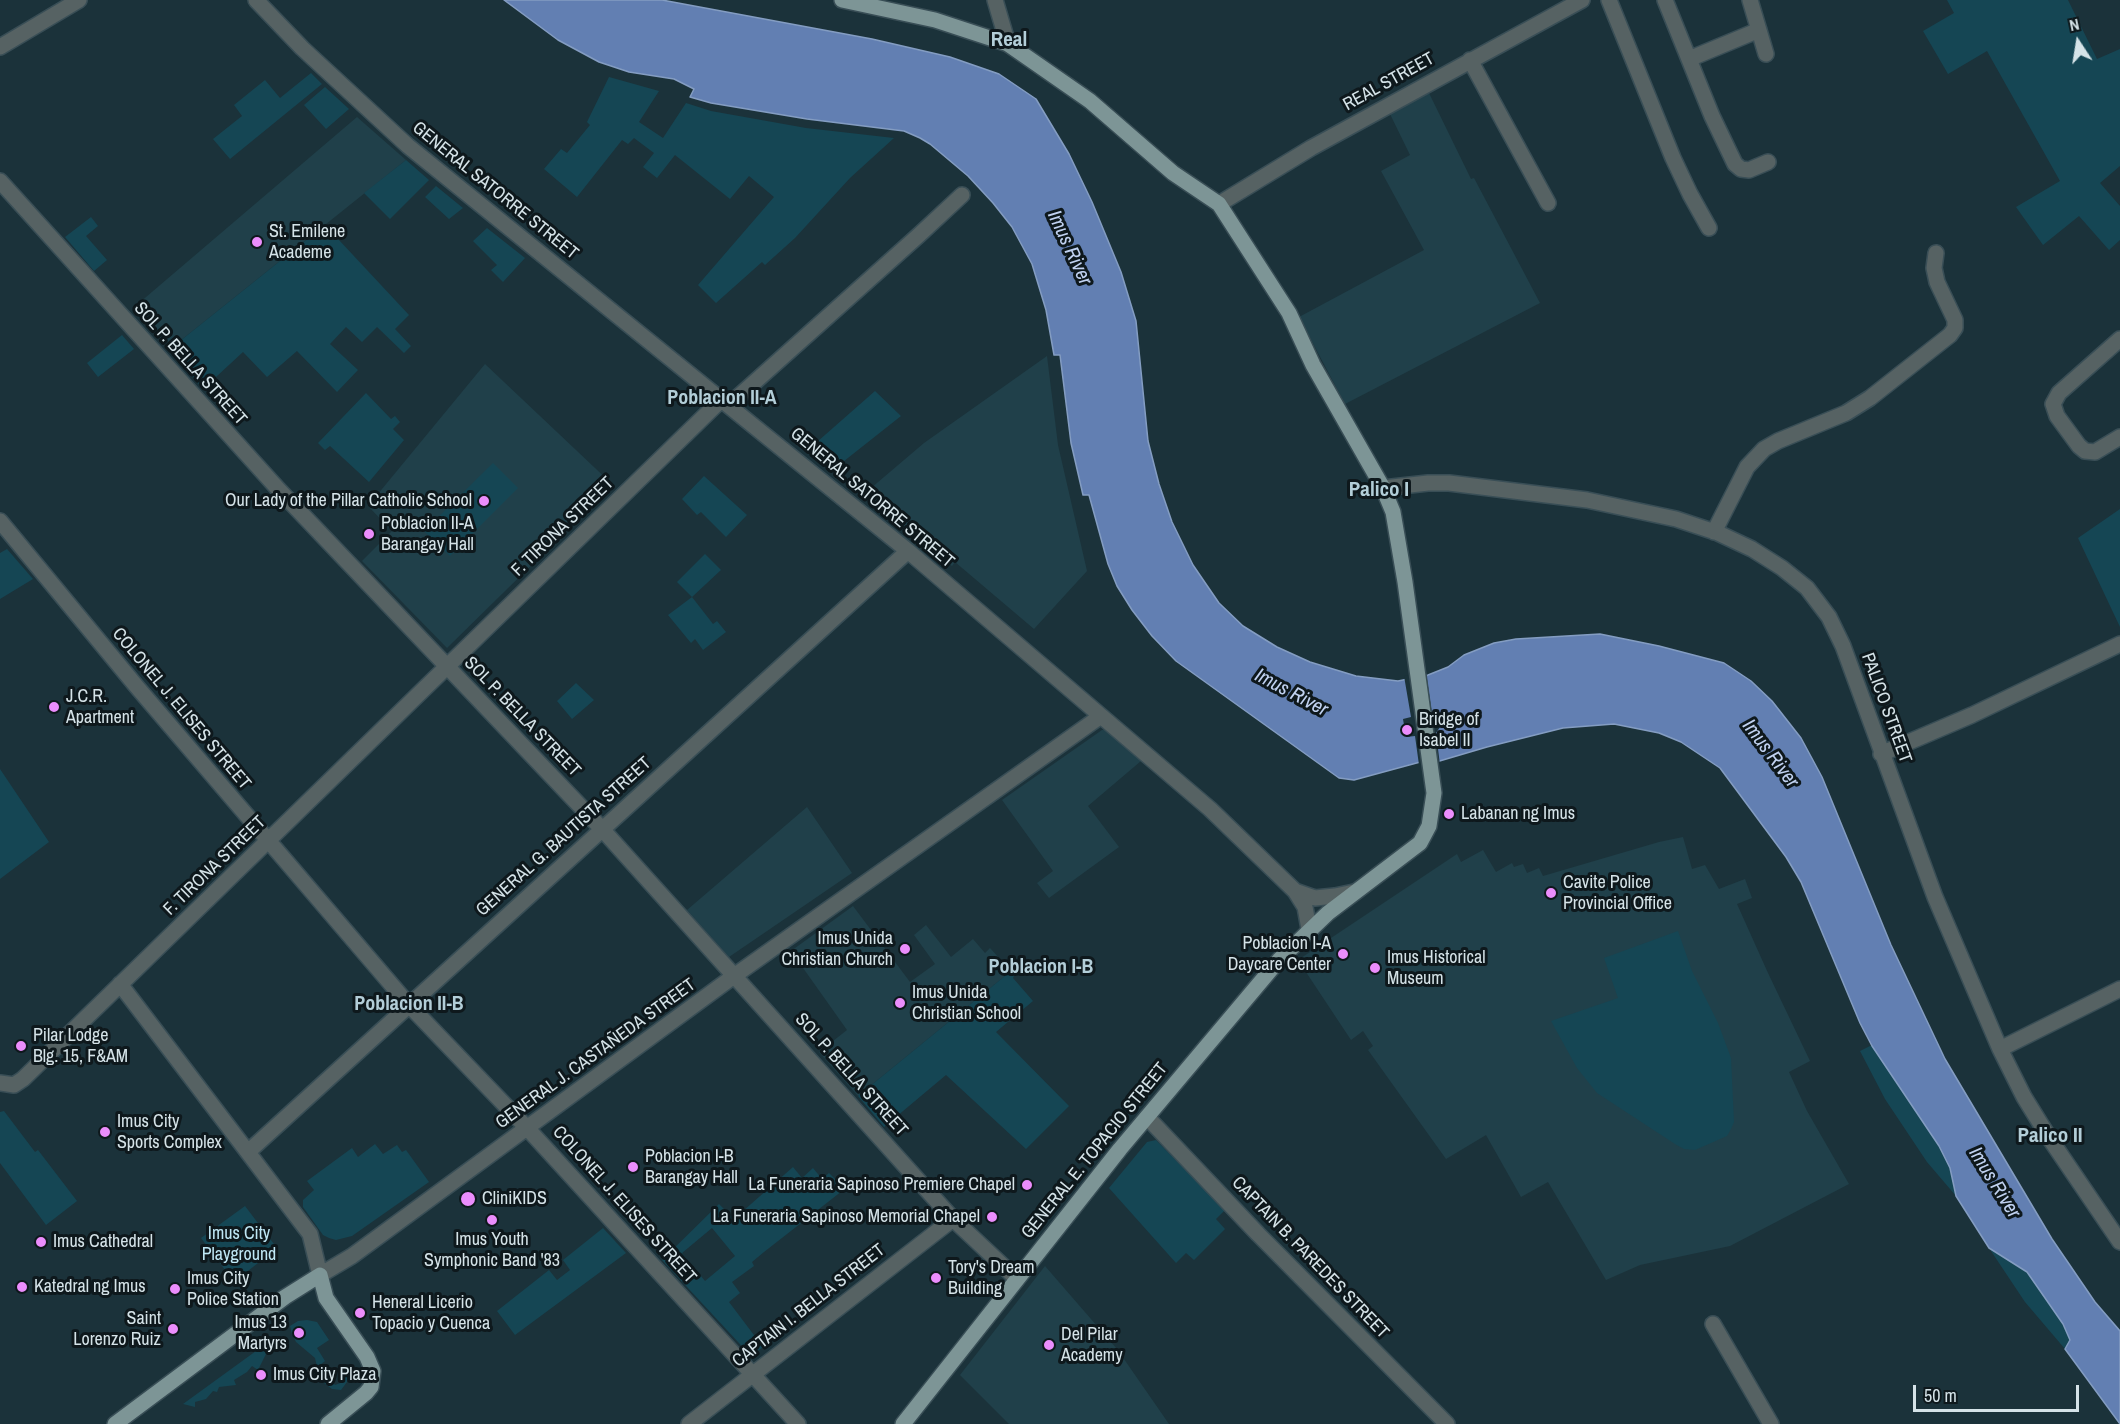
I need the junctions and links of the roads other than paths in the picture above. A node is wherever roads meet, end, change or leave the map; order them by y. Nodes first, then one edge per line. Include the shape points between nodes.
1 (79, 0) edge
2 (256, 0) edge
3 (842, 0) edge
4 (995, 0) edge
5 (1582, 0) edge
6 (1609, 0) edge
7 (1665, 0) edge
8 (1750, 0) edge
9 (1759, 30) junction
10 (1008, 44) junction
11 (0, 47) edge
12 (1766, 54) dead end
13 (1689, 59) junction
14 (1470, 60) junction
15 (1768, 162) dead end
16 (0, 181) edge
17 (962, 195) dead end
18 (1548, 203) dead end
19 (1219, 204) junction
20 (1709, 228) dead end
21 (1936, 252) dead end
22 (2120, 339) edge
23 (725, 402) junction
24 (2120, 437) edge
25 (1383, 488) junction
26 (0, 521) edge
27 (1714, 532) junction
28 (908, 551) junction
29 (2120, 644) edge
30 (447, 667) junction
31 (1101, 716) junction
32 (1881, 754) junction
33 (602, 829) junction
34 (268, 842) junction
35 (1295, 891) junction
36 (1354, 892) junction
37 (1309, 929) junction
38 (734, 976) junction
39 (120, 984) junction
40 (2120, 989) edge
41 (409, 1005) junction
42 (2000, 1049) junction
43 (0, 1083) edge
44 (1147, 1117) junction
45 (528, 1128) junction
46 (248, 1152) junction
47 (953, 1219) junction
48 (2120, 1242) edge
49 (320, 1275) junction
50 (1017, 1279) junction
51 (1713, 1324) dead end
52 (752, 1375) junction
53 (115, 1424) edge
54 (328, 1424) edge
55 (688, 1424) edge
56 (798, 1424) edge
57 (903, 1424) edge
58 (1447, 1424) edge
59 (1771, 1424) edge

1 - 11 street
2 - 23 street, GENERAL SATORRE STREET via 408,146
3 - 10 main road via 936,20
4 - 10 street
5 - 14 street, REAL STREET
6 - 20 street via 1673,158
7 - 13 street
8 - 9 street
9 - 12 street
9 - 13 street
10 - 19 main road via 1090,101 1173,173
13 - 15 street via 1735,164 1749,171
14 - 18 street
14 - 19 street, REAL STREET
16 - 30 street, SOL P. BELLA STREET via 279,490
17 - 23 street, F. TIRONA STREET
19 - 25 main road, GENERAL E. TOPACIO STREET via 1288,313
21 - 27 street via 1936,282 1955,320 1950,335 1846,413 1764,449 1747,467
22 - 24 street via 2059,393 2053,404 2057,416 2085,451 2095,452
23 - 28 street, GENERAL SATORRE STREET
23 - 30 street, F. TIRONA STREET
25 - 27 street, PALICO STREET via 1449,483 1541,494 1622,506
25 - 36 main road, GENERAL E. TOPACIO STREET via 1399,538 1434,793 1429,826 1420,843
26 - 34 street, COLONEL J. ELISES STREET
27 - 32 street, PALICO STREET via 1782,568 1819,602 1843,645
28 - 31 street, GENERAL SATORRE STREET
28 - 33 street, GENERAL G. BAUTISTA STREET
29 - 32 street
30 - 33 street, SOL P. BELLA STREET
30 - 34 street, F. TIRONA STREET
31 - 35 street, GENERAL SATORRE STREET via 1210,809
31 - 38 street, GENERAL J. CASTAÑEDA STREET
32 - 42 street, PALICO STREET via 1935,897
33 - 38 street, SOL P. BELLA STREET
33 - 41 street, GENERAL G. BAUTISTA STREET
34 - 39 street, F. TIRONA STREET
34 - 41 street, COLONEL J. ELISES STREET
35 - 36 street via 1315,898
35 - 37 street, GENERAL SATORRE STREET via 1305,907
36 - 37 main road, GENERAL E. TOPACIO STREET
37 - 44 main road, GENERAL E. TOPACIO STREET via 1242,1001
38 - 45 street, GENERAL J. CASTAÑEDA STREET
38 - 47 street, SOL P. BELLA STREET
39 - 43 street, F. TIRONA STREET via 23,1079 14,1085
39 - 46 street
40 - 42 street
41 - 45 street, COLONEL J. ELISES STREET
41 - 46 street, GENERAL G. BAUTISTA STREET
42 - 48 street, PALICO STREET via 2050,1139
44 - 50 main road, GENERAL E. TOPACIO STREET
44 - 58 street, CAPTAIN B. PAREDES STREET
45 - 49 street, GENERAL J. CASTAÑEDA STREET via 360,1251
45 - 52 street, COLONEL J. ELISES STREET
46 - 49 street via 310,1234
47 - 50 street, SOL P. BELLA STREET
47 - 52 street, CAPTAIN I. BELLA STREET
49 - 53 main road, GENERAL J. CASTAÑEDA STREET
49 - 54 main road via 326,1298 373,1371 366,1393
50 - 57 main road, GENERAL E. TOPACIO STREET
51 - 59 street
52 - 55 street, CAPTAIN I. BELLA STREET
52 - 56 street, COLONEL J. ELISES STREET

